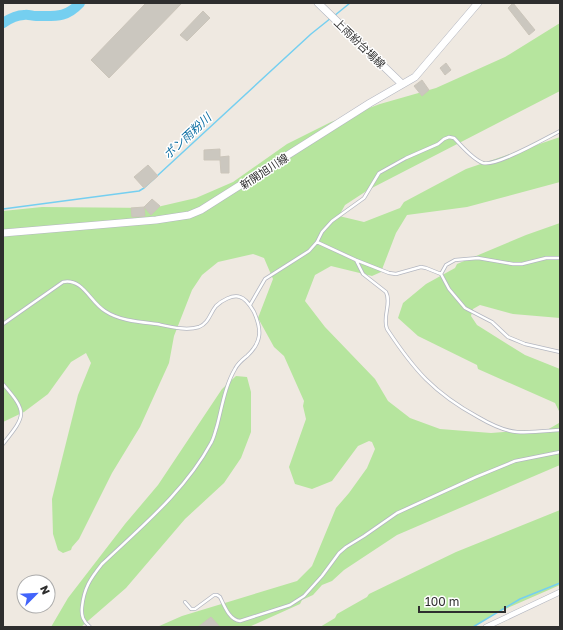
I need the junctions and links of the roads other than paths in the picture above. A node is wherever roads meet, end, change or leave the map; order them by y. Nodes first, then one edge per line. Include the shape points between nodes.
1 (318, 3) edge
2 (478, 3) edge
3 (402, 84) junction
4 (560, 130) edge
5 (3, 234) edge
6 (317, 242) junction
7 (560, 258) edge
8 (356, 260) junction
9 (441, 274) junction
10 (250, 305) junction
11 (3, 324) edge
12 (560, 352) edge
13 (3, 384) edge
14 (560, 430) edge
15 (3, 444) edge
16 (560, 452) edge
17 (560, 592) edge
18 (184, 602) dead end
19 (90, 627) edge
20 (486, 627) edge

1 - 3 main road, 上雨紛台場線
2 - 3 main road, 新開旭川線 via 415,77
3 - 5 main road, 新開旭川線 via 224,197 189,215
4 - 6 lane via 491,163 477,160 454,138 444,139 379,174 364,198 332,221
6 - 8 lane
6 - 10 lane via 302,256 265,279
7 - 9 lane via 546,258 522,264 478,258 455,260 446,265
8 - 9 lane via 389,273 396,274 421,268
8 - 14 lane via 363,274 388,295 385,324 387,329 431,385 465,410 499,428 518,432
9 - 12 lane via 449,290 465,308 492,322 508,337 525,344
10 - 11 lane via 241,297 228,298 215,306 201,326 184,329 123,319 107,313 77,283 68,281
10 - 19 lane via 258,321 258,341 235,368 227,386 212,442 191,474 164,506 102,564 90,580 83,595 82,613 82,619
13 - 15 lane via 16,399 22,417 19,425
16 - 18 lane via 515,461 397,513 346,546 304,596 290,605 235,621 217,595 195,609 191,609
17 - 20 street

